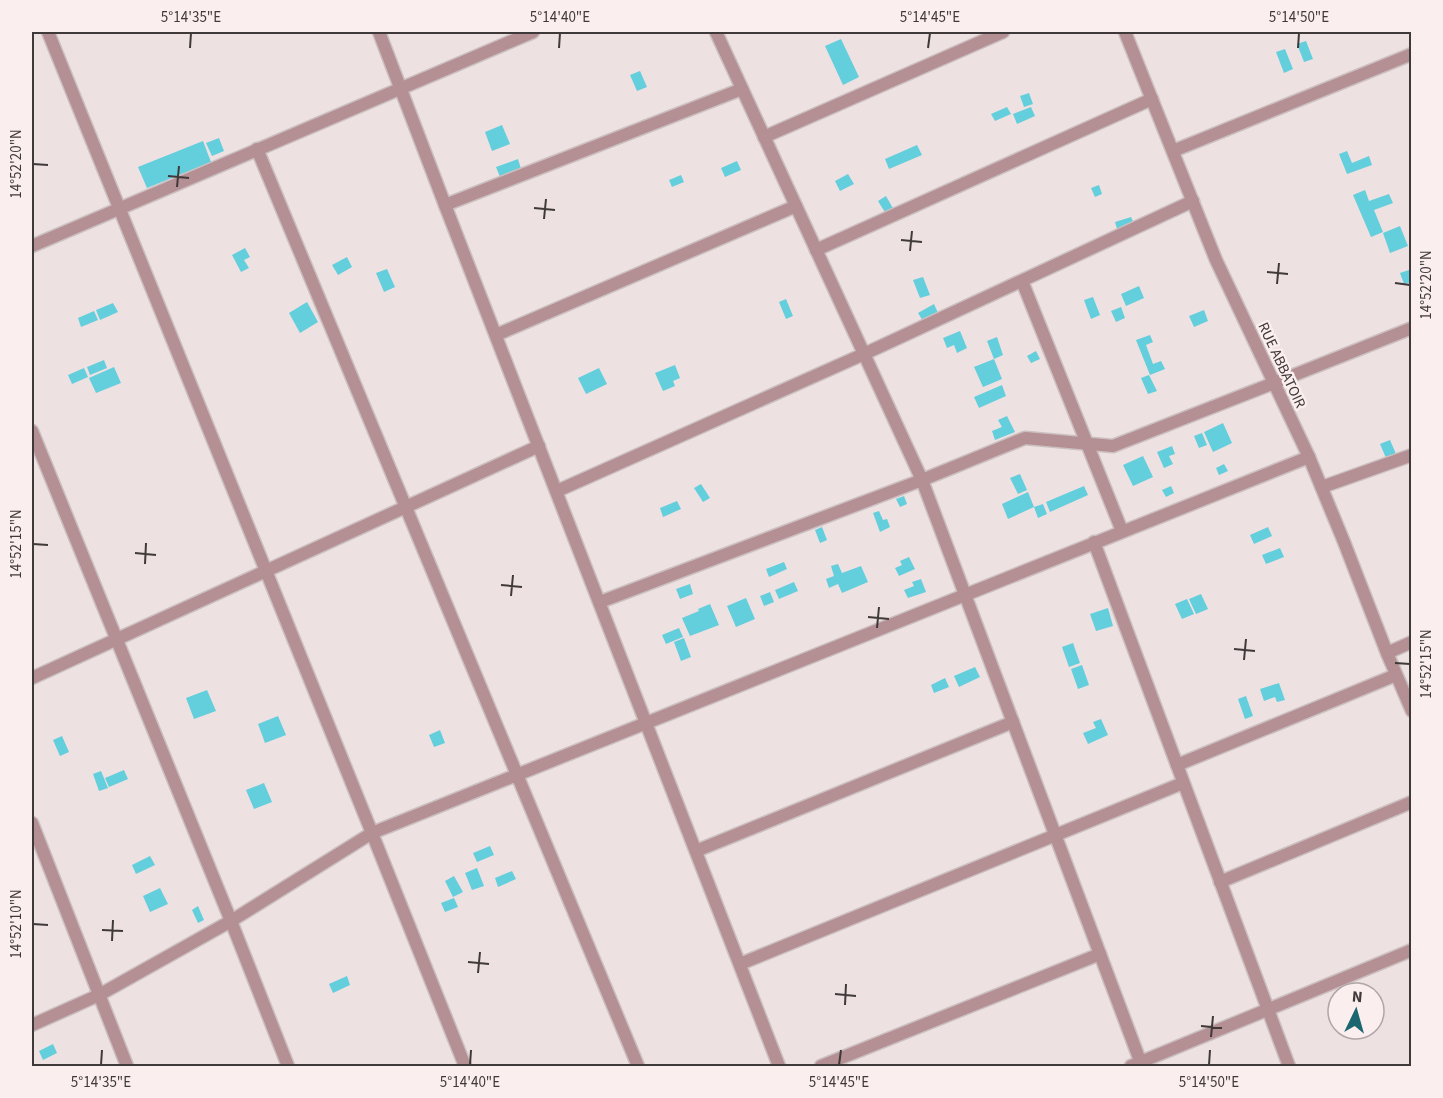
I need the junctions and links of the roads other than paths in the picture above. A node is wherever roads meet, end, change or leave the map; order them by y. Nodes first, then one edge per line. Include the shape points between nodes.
1 (48, 32) edge
2 (380, 32) edge
3 (533, 32) edge
4 (716, 32) edge
5 (1003, 32) edge
6 (1125, 32) edge
7 (1412, 54) edge
8 (401, 88) junction
9 (742, 88) junction
10 (1152, 99) junction
11 (764, 137) junction
12 (258, 149) junction
13 (1173, 151) junction
14 (1193, 201) junction
15 (445, 205) junction
16 (796, 206) junction
17 (120, 208) junction
18 (32, 246) edge
19 (816, 250) junction
20 (1022, 280) junction
21 (1412, 328) edge
22 (496, 335) junction
23 (864, 354) junction
24 (1274, 383) junction
25 (32, 431) edge
26 (1087, 444) junction
27 (539, 446) junction
28 (1412, 455) edge
29 (1309, 457) junction
30 (922, 480) junction
31 (1322, 488) junction
32 (556, 490) junction
33 (406, 507) junction
34 (1122, 531) junction
35 (1094, 543) junction
36 (266, 571) junction
37 (965, 594) junction
38 (600, 602) junction
39 (116, 639) junction
40 (1412, 642) edge
41 (1387, 652) junction
42 (1396, 675) junction
43 (32, 678) edge
44 (1412, 711) edge
45 (646, 722) junction
46 (1012, 722) junction
47 (1177, 765) junction
48 (517, 774) junction
49 (1184, 783) junction
50 (1412, 802) edge
51 (32, 823) edge
52 (372, 832) junction
53 (1055, 836) junction
54 (696, 851) junction
55 (1220, 882) junction
56 (231, 921) junction
57 (1412, 950) edge
58 (1100, 954) junction
59 (740, 964) junction
60 (99, 995) junction
61 (1268, 1010) junction
62 (32, 1025) edge
63 (1138, 1065) edge
64 (128, 1066) edge
65 (288, 1066) edge
66 (465, 1066) edge
67 (638, 1066) edge
68 (779, 1066) edge
69 (820, 1066) edge
70 (1289, 1066) edge

1 - 17 street
2 - 8 street
3 - 8 street
4 - 9 street
5 - 11 street
6 - 10 street, RUE ABBATOIR
7 - 13 street
8 - 12 street
8 - 15 street
9 - 11 street
9 - 15 street
10 - 13 street, RUE ABBATOIR
10 - 19 street
11 - 16 street
12 - 17 street
12 - 33 street
13 - 14 street, RUE ABBATOIR
14 - 20 street
14 - 24 street, RUE ABBATOIR
15 - 22 street
16 - 19 street
16 - 22 street
17 - 18 street
17 - 36 street
19 - 23 street
20 - 23 street
20 - 26 street
21 - 24 street
22 - 27 street
23 - 30 street
23 - 32 street
24 - 26 street via 1113,446
24 - 29 street, RUE ABBATOIR
25 - 39 street
26 - 30 street via 1025,438
26 - 34 street
27 - 32 street
27 - 33 street
28 - 31 street
29 - 31 street, RUE ABBATOIR
29 - 34 street
30 - 37 street
30 - 38 street
31 - 41 street, RUE ABBATOIR
32 - 38 street
33 - 36 street
33 - 48 street
34 - 35 street
35 - 37 street
35 - 47 street
36 - 39 street
36 - 52 street
37 - 45 street
37 - 46 street
38 - 45 street
39 - 43 street
39 - 56 street
40 - 41 street
41 - 42 street, RUE ABBATOIR
42 - 44 street, RUE ABBATOIR
42 - 47 street
45 - 48 street
45 - 54 street
46 - 53 street
46 - 54 street
47 - 49 street
48 - 52 street
48 - 67 street
49 - 53 street
49 - 55 street
50 - 55 street
51 - 60 street
52 - 56 street
52 - 66 street
53 - 58 street
53 - 59 street
54 - 59 street
55 - 61 street
56 - 60 street
56 - 65 street
57 - 61 street
58 - 63 street
58 - 69 street
59 - 68 street
60 - 62 street
60 - 64 street
61 - 63 street
61 - 70 street

